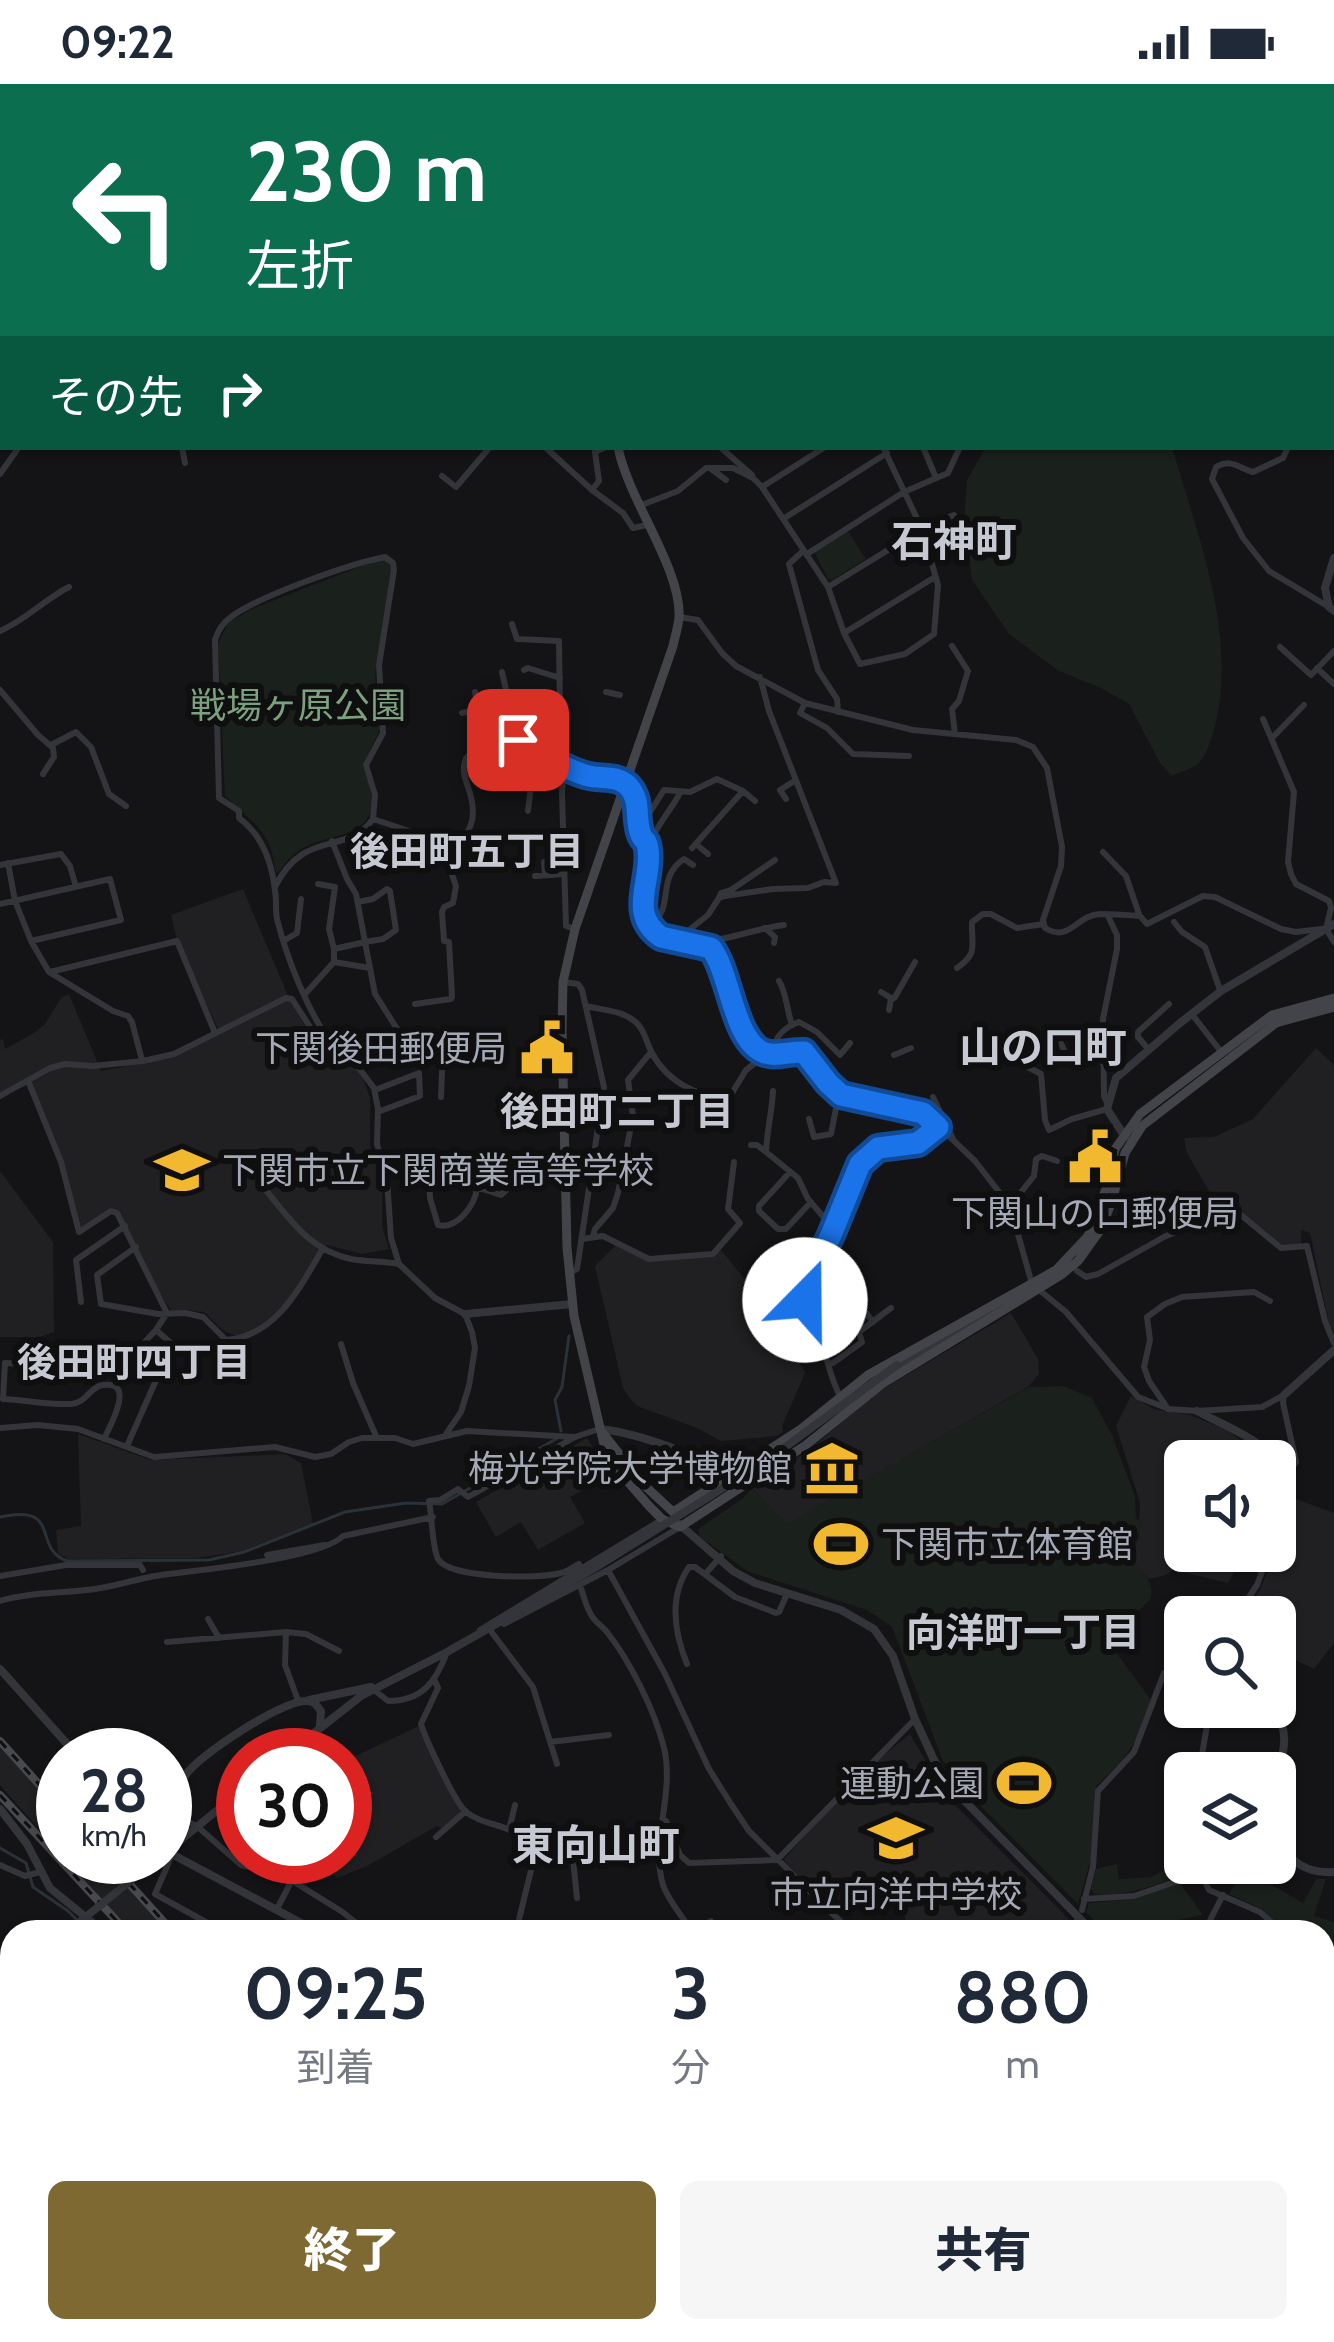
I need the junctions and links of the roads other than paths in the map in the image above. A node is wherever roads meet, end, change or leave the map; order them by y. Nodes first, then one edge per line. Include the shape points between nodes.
1 (183, 450) edge
2 (487, 450) edge
3 (548, 450) edge
4 (593, 450) edge
5 (620, 450) edge
6 (725, 450) edge
7 (820, 450) edge
8 (885, 450) edge
9 (924, 450) edge
10 (959, 450) edge
11 (1287, 450) edge
12 (185, 463) dead end
13 (710, 468) junction
14 (442, 476) dead end
15 (753, 478) junction
16 (936, 478) junction
17 (726, 479) dead end
18 (762, 487) junction
19 (592, 490) junction
20 (904, 492) junction
21 (639, 506) junction
22 (954, 515) dead end
23 (783, 519) junction
24 (647, 525) junction
25 (922, 530) junction
26 (805, 551) junction
27 (1334, 558) edge
28 (935, 577) junction
29 (69, 587) dead end
30 (828, 587) junction
31 (1331, 609) edge
32 (679, 617) junction
33 (512, 624) dead end
34 (0, 632) edge
35 (844, 633) junction
36 (952, 646) dead end
37 (1280, 647) dead end
38 (1334, 651) edge
39 (1317, 668) junction
40 (524, 670) dead end
41 (502, 672) dead end
42 (561, 677) junction
43 (760, 677) junction
44 (1334, 684) edge
45 (0, 690) edge
46 (475, 692) dead end
47 (606, 692) dead end
48 (620, 695) dead end
49 (509, 703) junction
50 (805, 704) junction
51 (1304, 705) dead end
52 (478, 710) junction
53 (838, 712) junction
54 (462, 713) dead end
55 (1263, 718) dead end
56 (955, 734) junction
57 (507, 737) junction
58 (1272, 738) junction
59 (518, 740) junction
60 (51, 745) junction
61 (536, 751) junction
62 (910, 756) dead end
63 (565, 766) junction
64 (43, 774) dead end
65 (513, 779) dead end
66 (796, 780) junction
67 (626, 782) junction
68 (743, 791) junction
69 (680, 793) junction
70 (786, 799) dead end
71 (755, 801) dead end
72 (126, 806) dead end
73 (528, 811) dead end
74 (639, 815) junction
75 (373, 819) junction
76 (332, 842) junction
77 (648, 847) junction
78 (1103, 851) dead end
79 (708, 854) dead end
80 (446, 857) junction
81 (563, 857) junction
82 (775, 860) dead end
83 (4, 864) edge
84 (692, 865) dead end
85 (564, 874) junction
86 (545, 875) junction
87 (535, 876) dead end
88 (319, 884) dead end
89 (76, 886) junction
90 (275, 887) junction
91 (719, 898) junction
92 (301, 899) dead end
93 (16, 901) junction
94 (358, 902) junction
95 (0, 904) edge
96 (1108, 916) junction
97 (1140, 916) junction
98 (1174, 922) dead end
99 (1044, 924) junction
100 (784, 925) dead end
101 (650, 926) junction
102 (1330, 926) edge
103 (575, 928) junction
104 (765, 928) junction
105 (285, 940) junction
106 (31, 941) junction
107 (364, 942) junction
108 (1334, 942) edge
109 (708, 943) junction
110 (774, 943) dead end
111 (334, 949) junction
112 (334, 962) junction
113 (916, 962) dead end
114 (370, 968) junction
115 (957, 968) dead end
116 (49, 972) junction
117 (779, 980) dead end
118 (563, 982) junction
119 (1221, 991) junction
120 (881, 992) dead end
121 (304, 994) junction
122 (891, 1000) junction
123 (1334, 1002) edge
124 (415, 1004) dead end
125 (1169, 1004) dead end
126 (586, 1006) junction
127 (890, 1010) dead end
128 (1191, 1013) junction
129 (792, 1024) junction
130 (1054, 1028) dead end
131 (215, 1033) junction
132 (1059, 1039) junction
133 (1004, 1042) dead end
134 (406, 1043) junction
135 (850, 1043) dead end
136 (334, 1047) junction
137 (910, 1048) dead end
138 (1149, 1050) junction
139 (651, 1052) junction
140 (779, 1053) junction
141 (767, 1054) junction
142 (1222, 1054) junction
143 (893, 1055) dead end
144 (1093, 1056) junction
145 (352, 1059) junction
146 (143, 1061) junction
147 (1103, 1064) junction
148 (29, 1082) junction
149 (375, 1090) junction
150 (773, 1091) dead end
151 (839, 1093) junction
152 (0, 1096) edge
153 (933, 1096) dead end
154 (441, 1097) dead end
155 (1107, 1106) junction
156 (378, 1112) junction
157 (809, 1119) dead end
158 (938, 1127) junction
159 (1127, 1138) junction
160 (751, 1144) dead end
161 (955, 1144) junction
162 (766, 1152) junction
163 (1057, 1161) dead end
164 (734, 1162) dead end
165 (565, 1168) junction
166 (791, 1171) junction
167 (264, 1188) dead end
168 (477, 1188) junction
169 (811, 1202) junction
170 (1010, 1206) junction
171 (125, 1226) junction
172 (834, 1229) junction
173 (593, 1236) junction
174 (582, 1239) junction
175 (136, 1247) junction
176 (322, 1250) junction
177 (790, 1255) dead end
178 (821, 1256) junction
179 (399, 1264) junction
180 (1077, 1271) dead end
181 (569, 1274) junction
182 (1033, 1288) junction
183 (1270, 1301) dead end
184 (81, 1302) dead end
185 (573, 1304) junction
186 (862, 1307) dead end
187 (891, 1309) dead end
188 (167, 1313) junction
189 (465, 1314) junction
190 (873, 1322) junction
191 (157, 1330) junction
192 (341, 1344) dead end
193 (1334, 1347) edge
194 (828, 1364) junction
195 (1284, 1395) junction
196 (841, 1398) junction
197 (1168, 1409) junction
198 (1197, 1411) junction
199 (0, 1428) edge
200 (599, 1429) junction
201 (446, 1434) junction
202 (575, 1437) junction
203 (376, 1438) junction
204 (104, 1439) junction
205 (1251, 1440) edge
206 (1291, 1440) edge
207 (127, 1447) junction
208 (733, 1475) junction
209 (673, 1512) junction
210 (433, 1517) junction
211 (662, 1520) junction
212 (680, 1526) junction
213 (721, 1556) dead end
214 (581, 1568) junction
215 (143, 1570) dead end
216 (608, 1570) junction
217 (705, 1574) junction
218 (0, 1576) edge
219 (580, 1585) junction
220 (788, 1594) junction
221 (0, 1601) edge
222 (208, 1619) dead end
223 (490, 1630) junction
224 (286, 1632) junction
225 (219, 1638) junction
226 (467, 1640) junction
227 (167, 1642) dead end
228 (339, 1651) dead end
229 (447, 1652) junction
230 (687, 1664) dead end
231 (0, 1669) edge
232 (1164, 1673) edge
233 (434, 1679) junction
234 (385, 1684) junction
235 (374, 1690) junction
236 (303, 1702) junction
237 (915, 1719) junction
238 (53, 1728) edge
239 (319, 1728) edge
240 (320, 1728) edge
241 (609, 1735) dead end
242 (550, 1742) junction
243 (557, 1764) dead end
244 (192, 1768) edge
245 (515, 1804) dead end
246 (0, 1809) edge
247 (466, 1811) junction
248 (216, 1812) edge
249 (664, 1818) junction
250 (192, 1824) edge
251 (509, 1830) junction
252 (192, 1832) edge
253 (436, 1837) dead end
254 (216, 1843) edge
255 (777, 1860) junction
256 (533, 1861) junction
257 (1296, 1863) edge
258 (0, 1865) edge
259 (192, 1866) edge
260 (1334, 1872) edge
261 (33, 1874) junction
262 (127, 1884) edge
263 (158, 1884) edge
264 (290, 1884) edge
265 (298, 1884) edge
266 (1169, 1884) edge
267 (1206, 1884) edge
268 (1223, 1895) junction
269 (577, 1898) dead end
270 (1084, 1899) junction
271 (276, 1910) junction
272 (82, 1920) edge
273 (91, 1920) edge
274 (202, 1920) edge
275 (295, 1920) edge
276 (350, 1920) edge
277 (518, 1920) edge
278 (685, 1920) edge
279 (839, 1920) edge
280 (1071, 1920) edge
281 (1075, 1920) edge
282 (1210, 1920) edge
283 (1269, 1920) edge

1 - 12 street
2 - 14 street via 456,487
3 - 19 street
4 - 19 street via 599,481
5 - 21 main road
6 - 15 street
7 - 18 street
8 - 20 street
8 - 23 street
9 - 16 street
10 - 16 street via 951,470
11 - 31 street via 1253,472 1223,463 1212,479 1269,571
13 - 15 street via 728,466
13 - 17 street
13 - 21 street
15 - 18 street
16 - 20 street
18 - 23 street
19 - 24 street via 633,528
20 - 25 street
20 - 26 street
21 - 24 main road
22 - 25 street
23 - 26 street
24 - 32 main road via 674,584
25 - 28 street
25 - 30 street
26 - 30 street
26 - 53 street via 789,563
27 - 31 street via 1325,588
28 - 35 street
28 - 35 street via 934,634 911,650 860,664
29 - 34 street
30 - 35 street
32 - 43 street via 698,620 729,660
32 - 67 main road
33 - 42 street via 518,640 559,641
36 - 56 street via 968,671 952,709
37 - 39 street via 1311,675
38 - 39 street
39 - 44 street
40 - 42 street
41 - 49 street
42 - 63 street
43 - 50 street
43 - 66 street
45 - 60 street
46 - 52 street
47 - 48 street
49 - 52 street
49 - 57 street
50 - 53 street
50 - 62 street via 800,713 853,754
51 - 58 street
52 - 54 street
53 - 56 street
55 - 58 street
56 - 99 street via 1023,741 1045,763 1063,858
57 - 59 street
57 - 80 street via 466,758 472,826
58 - 102 street via 1294,792 1291,874 1329,901
59 - 61 street
59 - 65 street
60 - 64 street via 56,754
60 - 72 street via 76,732 91,747 109,794
61 - 63 street
61 - 73 street
63 - 67 street
63 - 81 street
66 - 70 street via 780,790
66 - 91 street via 836,883
67 - 74 street
67 - 103 main road
68 - 69 street via 717,779
68 - 71 street
68 - 79 street via 694,846
69 - 74 street via 664,790
69 - 77 street
74 - 77 street
75 - 76 street
75 - 80 street via 421,836
75 - 90 street via 366,765 383,733 378,673 394,570 383,556 261,601 216,633 220,799 262,843
76 - 90 street via 297,856
76 - 94 street
77 - 101 street via 643,891
78 - 97 street via 1126,876
80 - 124 street via 456,886 442,912 451,998
81 - 85 street
81 - 86 street via 544,862
82 - 91 street
83 - 89 street via 61,854
83 - 93 street
84 - 101 street via 684,859 673,867 661,916
85 - 86 street
85 - 103 street via 566,926
86 - 87 street
88 - 111 street via 334,887
89 - 93 street
89 - 106 street via 110,879 121,920
90 - 105 street
91 - 109 street via 689,930
92 - 105 street via 297,933
93 - 95 street
93 - 106 street
94 - 107 street
94 - 107 street via 391,891 398,925
96 - 97 street
96 - 99 street via 1058,933
96 - 147 street via 1118,949
97 - 102 street via 1147,924 1203,896 1280,929
98 - 119 street via 1205,947
99 - 115 street via 1018,928 980,915 971,925 970,958
100 - 104 street
101 - 109 street via 661,937
102 - 108 street
102 - 119 street
103 - 118 main road
104 - 109 street
104 - 110 street
105 - 121 street
106 - 116 street
107 - 111 street
107 - 114 street
109 - 141 street via 741,1027
111 - 112 street
112 - 114 street
112 - 121 street
113 - 122 street
114 - 134 street via 375,994
116 - 131 street via 178,941
116 - 146 street via 128,1016
117 - 129 street
118 - 126 street via 580,986
118 - 165 main road
119 - 128 street
120 - 122 street
121 - 136 street
122 - 127 street
123 - 142 main road via 1272,1015
123 - 159 main road via 1276,1023
125 - 138 street via 1138,1032
126 - 139 street via 634,1020
126 - 174 street via 604,1087
128 - 138 street
128 - 142 street
129 - 135 street via 805,1024 840,1054
129 - 140 street via 773,1045
130 - 132 street
131 - 136 street via 286,998 316,1038
131 - 146 street
132 - 144 street via 1070,1061
132 - 144 street via 1083,1030
133 - 155 street via 1016,1061 1041,1074 1049,1130
134 - 145 street
134 - 154 street via 443,1045
136 - 145 street
137 - 143 street
138 - 155 street via 1116,1078
139 - 141 street via 670,1076 720,1097
139 - 173 street via 628,1080 633,1116 618,1193
140 - 141 street
140 - 151 street via 804,1052
142 - 159 main road via 1140,1114
144 - 147 street
145 - 149 street
146 - 148 street via 65,1064
147 - 155 street
148 - 152 street
148 - 171 street via 80,1232 111,1211
149 - 156 street
149 - 156 street via 419,1073 420,1096
150 - 162 street
151 - 157 street via 831,1134 814,1137
151 - 158 street via 926,1114
153 - 161 street
155 - 159 street
156 - 179 street
158 - 161 street
158 - 172 street via 918,1143 878,1148 863,1160
159 - 182 main road via 1115,1150 1088,1236
160 - 162 street
161 - 170 street
162 - 166 street
163 - 170 street via 1036,1159 1034,1176
164 - 173 street via 728,1209 740,1223 713,1254 649,1259
165 - 168 street via 526,1171 504,1194
165 - 181 main road
166 - 169 street
166 - 169 street via 759,1211 785,1228
167 - 176 street
168 - 168 street via 455,1224 438,1225 428,1162
169 - 172 street
170 - 182 street
171 - 175 street
171 - 184 street via 76,1260
172 - 178 street
173 - 174 street
174 - 181 street
175 - 188 street
175 - 188 street via 97,1275 101,1304
176 - 179 street
176 - 188 street via 259,1332 226,1340 203,1317
177 - 178 street via 802,1244
178 - 194 street via 804,1296
179 - 189 street
180 - 193 street via 1093,1276 1226,1209 1278,1247 1306,1246
181 - 185 main road
182 - 196 main road via 868,1375
182 - 197 street via 1066,1312 1132,1391
182 - 212 main road
182 - 226 street, bridge via 897,1365 765,1462
183 - 197 street via 1254,1292 1180,1298 1147,1317 1144,1366
185 - 189 street
185 - 200 main road
186 - 190 street
187 - 190 street
188 - 191 street
189 - 201 street via 476,1348 461,1412
190 - 194 street via 859,1333 862,1342
191 - 204 street via 136,1350 83,1363 5,1363 3,1399 74,1404 112,1386 120,1405
191 - 207 street via 172,1344
192 - 203 street
193 - 195 street
194 - 196 street
195 - 198 street via 1262,1407
195 - 206 street
196 - 208 main road
197 - 198 street
198 - 205 street
199 - 204 street via 38,1424
200 - 202 street
200 - 208 street
200 - 209 main road
200 - 211 main road via 622,1475
201 - 202 street
201 - 203 street via 413,1444
202 - 210 street via 468,1497 462,1492 429,1505
203 - 207 street via 315,1457 275,1447 154,1457
204 - 207 street
208 - 209 main road
209 - 211 street
209 - 212 street
210 - 214 street via 440,1562 460,1570 508,1576
210 - 221 street via 343,1536 320,1549
211 - 212 main road
211 - 214 street
212 - 216 street
212 - 220 street via 733,1570
213 - 217 street, bridge
214 - 226 street
215 - 218 street via 66,1565
216 - 219 street
216 - 255 street via 720,1788
217 - 220 street via 735,1598 776,1613
217 - 230 street via 689,1567 677,1593
219 - 223 street
219 - 249 street via 659,1730 669,1775
220 - 237 street via 874,1629
222 - 225 street
223 - 226 street
223 - 242 street via 533,1687
224 - 225 street
224 - 228 street
224 - 236 street via 285,1665
225 - 227 street
226 - 229 street
229 - 233 street
229 - 234 street
231 - 238 street
232 - 270 street via 1135,1752 1098,1791
233 - 235 street via 406,1700 388,1701
233 - 247 street via 422,1730
234 - 235 street
234 - 236 street
235 - 240 street
236 - 239 street via 321,1711
236 - 244 street via 264,1718
237 - 255 street
237 - 280 street via 954,1790
241 - 242 street
242 - 243 street
245 - 251 street
246 - 261 street via 27,1844
247 - 251 street
247 - 253 street
248 - 252 street, bridge
249 - 255 street via 689,1863
249 - 278 street via 664,1886
250 - 254 street
251 - 256 street via 528,1843
255 - 279 street
256 - 269 street via 573,1859
256 - 277 street
257 - 260 street
258 - 261 street
259 - 271 street
261 - 273 street
262 - 272 street, bridge
263 - 274 street via 155,1894
264 - 271 street
265 - 276 street
266 - 270 street
267 - 268 street
268 - 282 street
268 - 283 street
270 - 281 street
271 - 275 street

